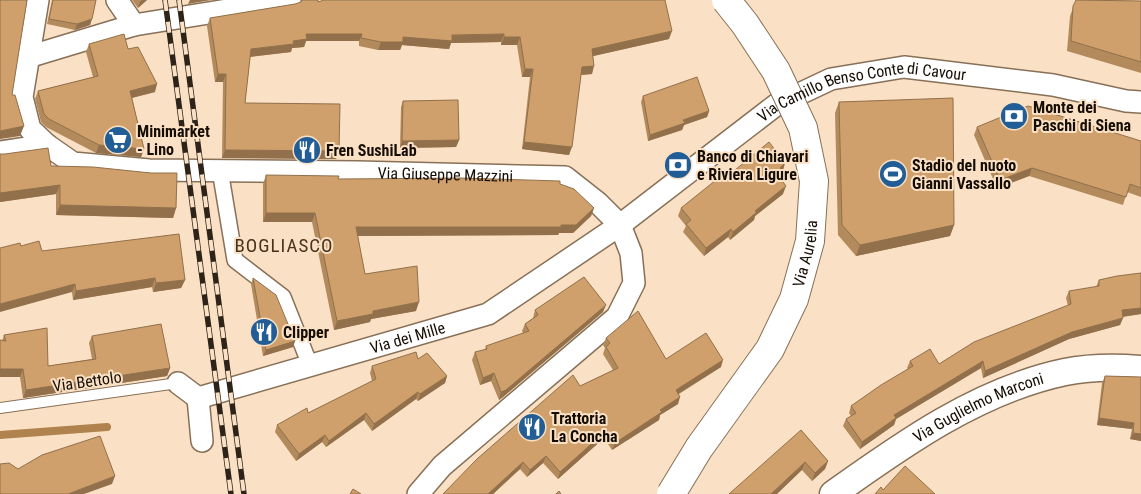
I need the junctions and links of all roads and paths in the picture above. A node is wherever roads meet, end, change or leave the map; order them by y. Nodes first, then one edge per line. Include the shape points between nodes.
1 (38, 0) edge
2 (117, 0) edge
3 (290, 0) edge
4 (726, 0) edge
5 (134, 25) junction
6 (28, 57) junction
7 (1141, 102) edge
8 (47, 145) junction
9 (0, 152) edge
10 (220, 170) junction
11 (620, 225) junction
12 (310, 365) junction
13 (1141, 369) edge
14 (178, 383) joint
15 (198, 398) junction
16 (0, 408) edge
17 (202, 441) dead end
18 (418, 494) edge
19 (672, 494) edge
20 (833, 494) edge

1 - 6 street, Via Giuseppe Mazzini
2 - 5 street
3 - 5 street
4 - 19 main road, Via Aurelia, bridge via 776,71 803,128 814,181 810,241 794,299 770,349 698,448
5 - 6 street
6 - 8 street, Via Giuseppe Mazzini via 22,97 30,129
7 - 11 street, Via Camillo Benso Conte di Cavour via 1053,86 904,67 831,79 776,106
8 - 9 street
8 - 10 street, Via Giuseppe Mazzini via 73,163 148,170
10 - 11 street, Via Giuseppe Mazzini via 565,178
10 - 12 street via 235,260 283,297
11 - 12 street, Via dei Mille via 488,314
11 - 18 street, Via Giuseppe Mazzini via 631,252 634,283 617,317 442,466
12 - 15 street, Via dei Mille
13 - 20 street, Via Guglielmo Marconi via 1112,367 1065,372 1012,388 949,417 897,448
14 - 15 street
14 - 16 lane, Via Bettolo
15 - 17 street

